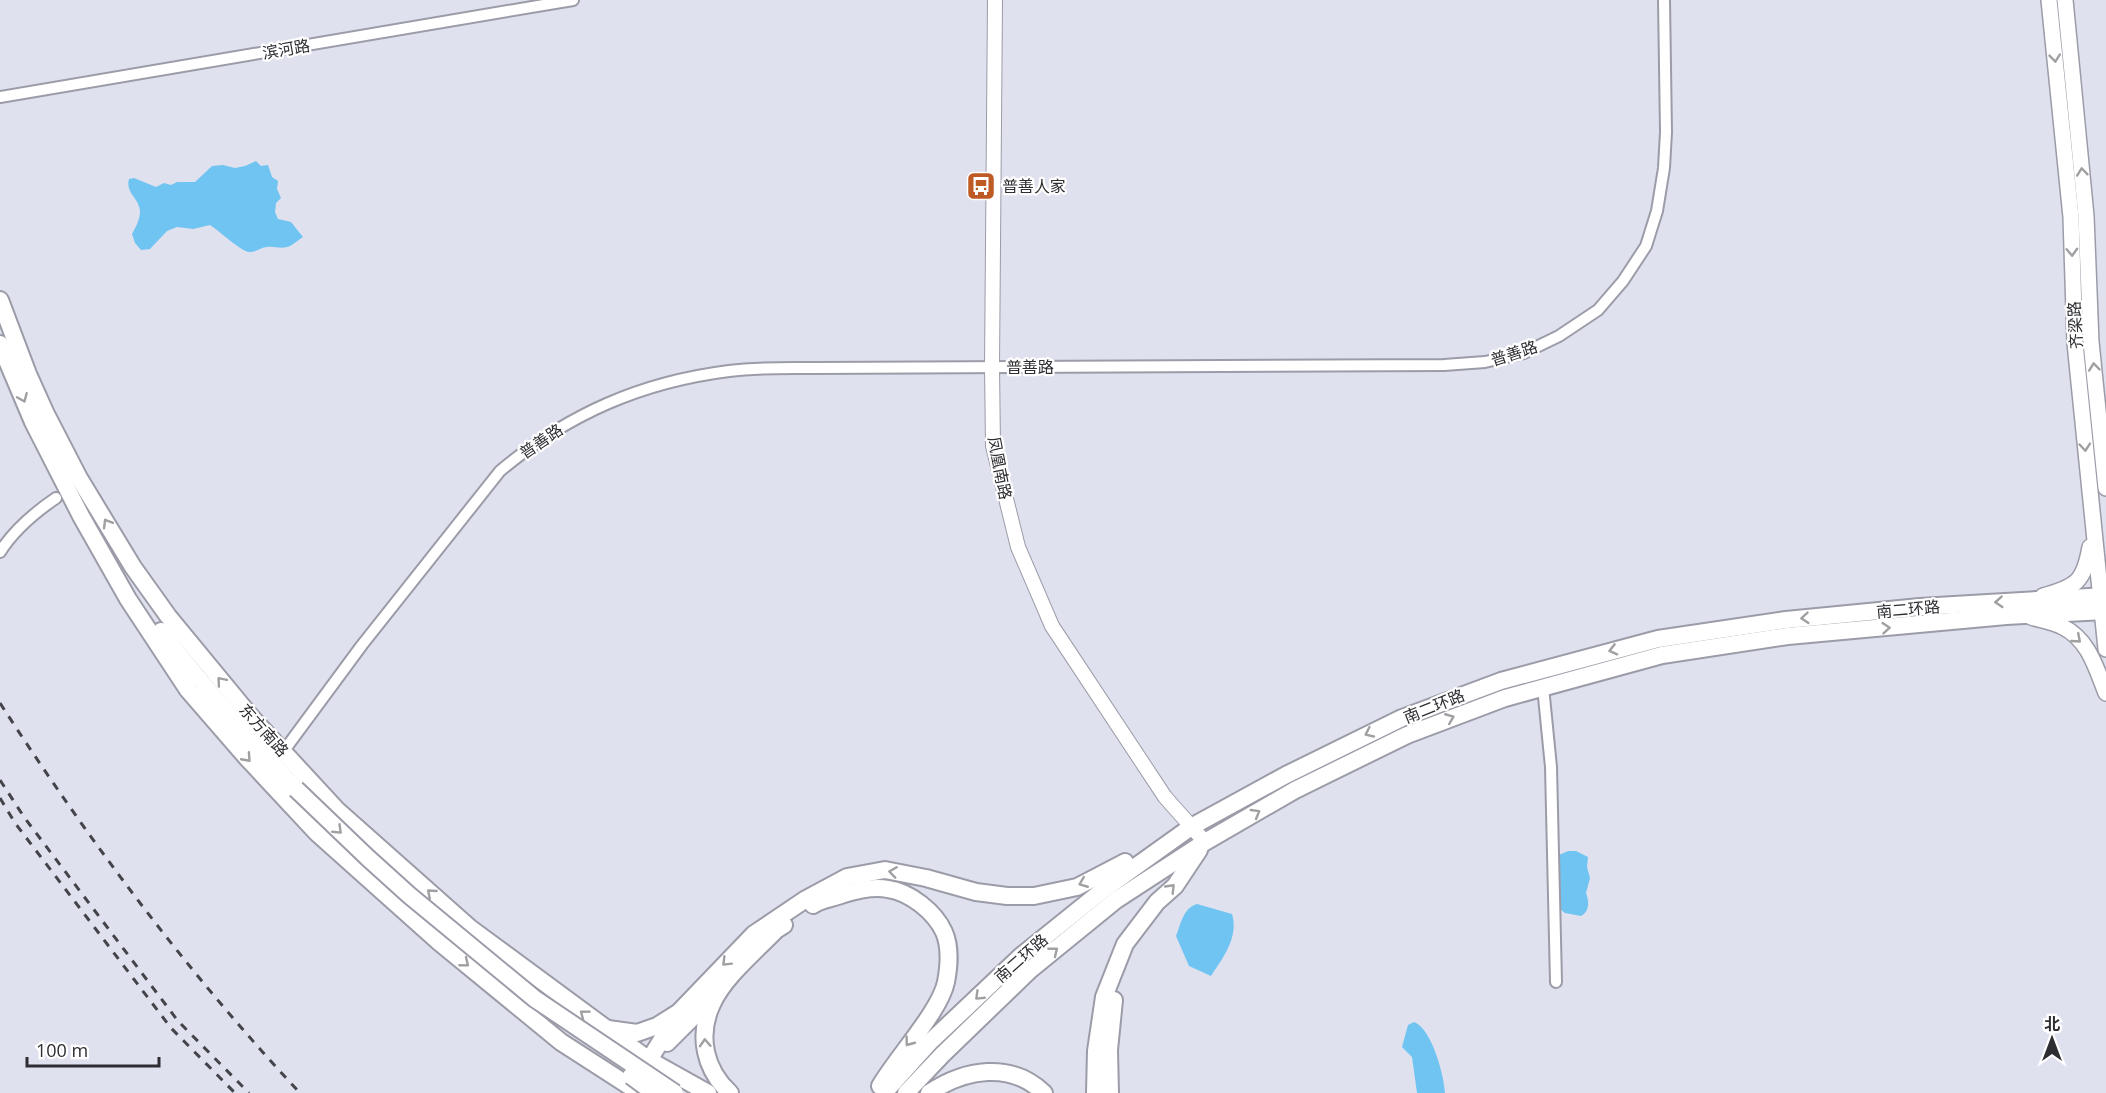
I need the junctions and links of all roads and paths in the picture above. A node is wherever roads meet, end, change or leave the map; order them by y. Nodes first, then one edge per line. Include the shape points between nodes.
1 (573, 0) edge
2 (995, 0) edge
3 (1664, 0) edge
4 (2049, 0) edge
5 (2065, 0) edge
6 (0, 97) edge
7 (0, 300) edge
8 (0, 344) edge
9 (992, 367) junction
10 (2106, 488) edge
11 (56, 498) dead end
12 (2093, 526) junction
13 (0, 552) edge
14 (109, 564) junction
15 (2103, 603) edge
16 (2025, 608) junction
17 (1715, 638) junction
18 (2106, 650) edge
19 (1543, 687) junction
20 (2106, 693) edge
21 (283, 752) junction
22 (1191, 827) junction
23 (1205, 842) junction
24 (1556, 982) dead end
25 (725, 984) junction
26 (535, 999) junction
27 (680, 1012) junction
28 (604, 1029) junction
29 (1103, 1051) junction
30 (649, 1060) junction
31 (631, 1091) edge
32 (654, 1093) edge
33 (675, 1093) edge
34 (708, 1093) edge
35 (730, 1093) edge
36 (876, 1093) edge
37 (884, 1093) edge
38 (906, 1093) edge
39 (929, 1093) edge
40 (1044, 1093) edge
41 (1095, 1093) edge
42 (1110, 1093) edge

1 - 6 street, 滨河路
2 - 9 street, 凤凰南路
3 - 9 street, 普善路 via 1666,132 1657,211 1646,246 1623,281 1598,310 1559,336 1524,352 1485,362 1444,365
4 -> 12 main road, 齐梁路
10 -> 5 main road, 齐梁路
21 -> 7 main road, 东方南路 via 211,669 133,567 46,414
8 -> 14 main road, 东方南路 via 33,422
9 - 21 street, 普善路 via 732,370 654,385 566,423 500,471
9 - 22 street, 凤凰南路 via 993,446 1026,567 1052,626 1165,797
11 - 13 street via 18,529
12 - 15 main road, 齐梁路
12 - 16 main road via 2086,567 2077,583
14 -> 26 main road, bridge via 184,661 296,789 409,895
14 -> 31 main road, 东方南路 via 188,690 317,833 439,942 552,1035
15 - 16 main road, 南二环路
15 - 18 main road, 齐梁路
16 - 17 main road, 南二环路 via 1788,636
16 -> 20 main road via 2063,627 2083,643
17 - 19 main road, 南二环路
17 -> 22 main road, 南二环路 via 1658,639 1457,696 1341,746
23 -> 19 main road, 南二环路 via 1295,790 1407,735
19 - 24 street via 1551,767
28 -> 21 main road, 东方南路 via 470,928 337,810
22 - 23 street, 凤凰南路
22 -> 27 main road via 1114,870 1077,886 1034,896 976,892 885,870 847,877 754,934
22 -> 37 main road, 南二环路 via 1103,890 1021,956 930,1042
29 -> 23 main road via 1104,997 1125,944 1175,886
38 -> 23 main road, 南二环路 via 1030,970 1116,900
25 - 30 main road
35 -> 25 main road via 718,1082 705,1055 704,1034 712,1005
25 -> 36 main road via 776,930 817,903 858,890 888,889 912,898 944,932 950,958 946,984 933,1011
26 - 32 main road, bridge
26 - 33 main road, bridge
27 - 28 main road via 637,1033
27 - 30 main road
28 - 30 main road, 东方南路
29 - 41 main road
29 - 42 main road
30 - 31 street
30 - 34 main road, 东方南路
39 - 40 main road via 967,1073 1000,1071 1034,1083

